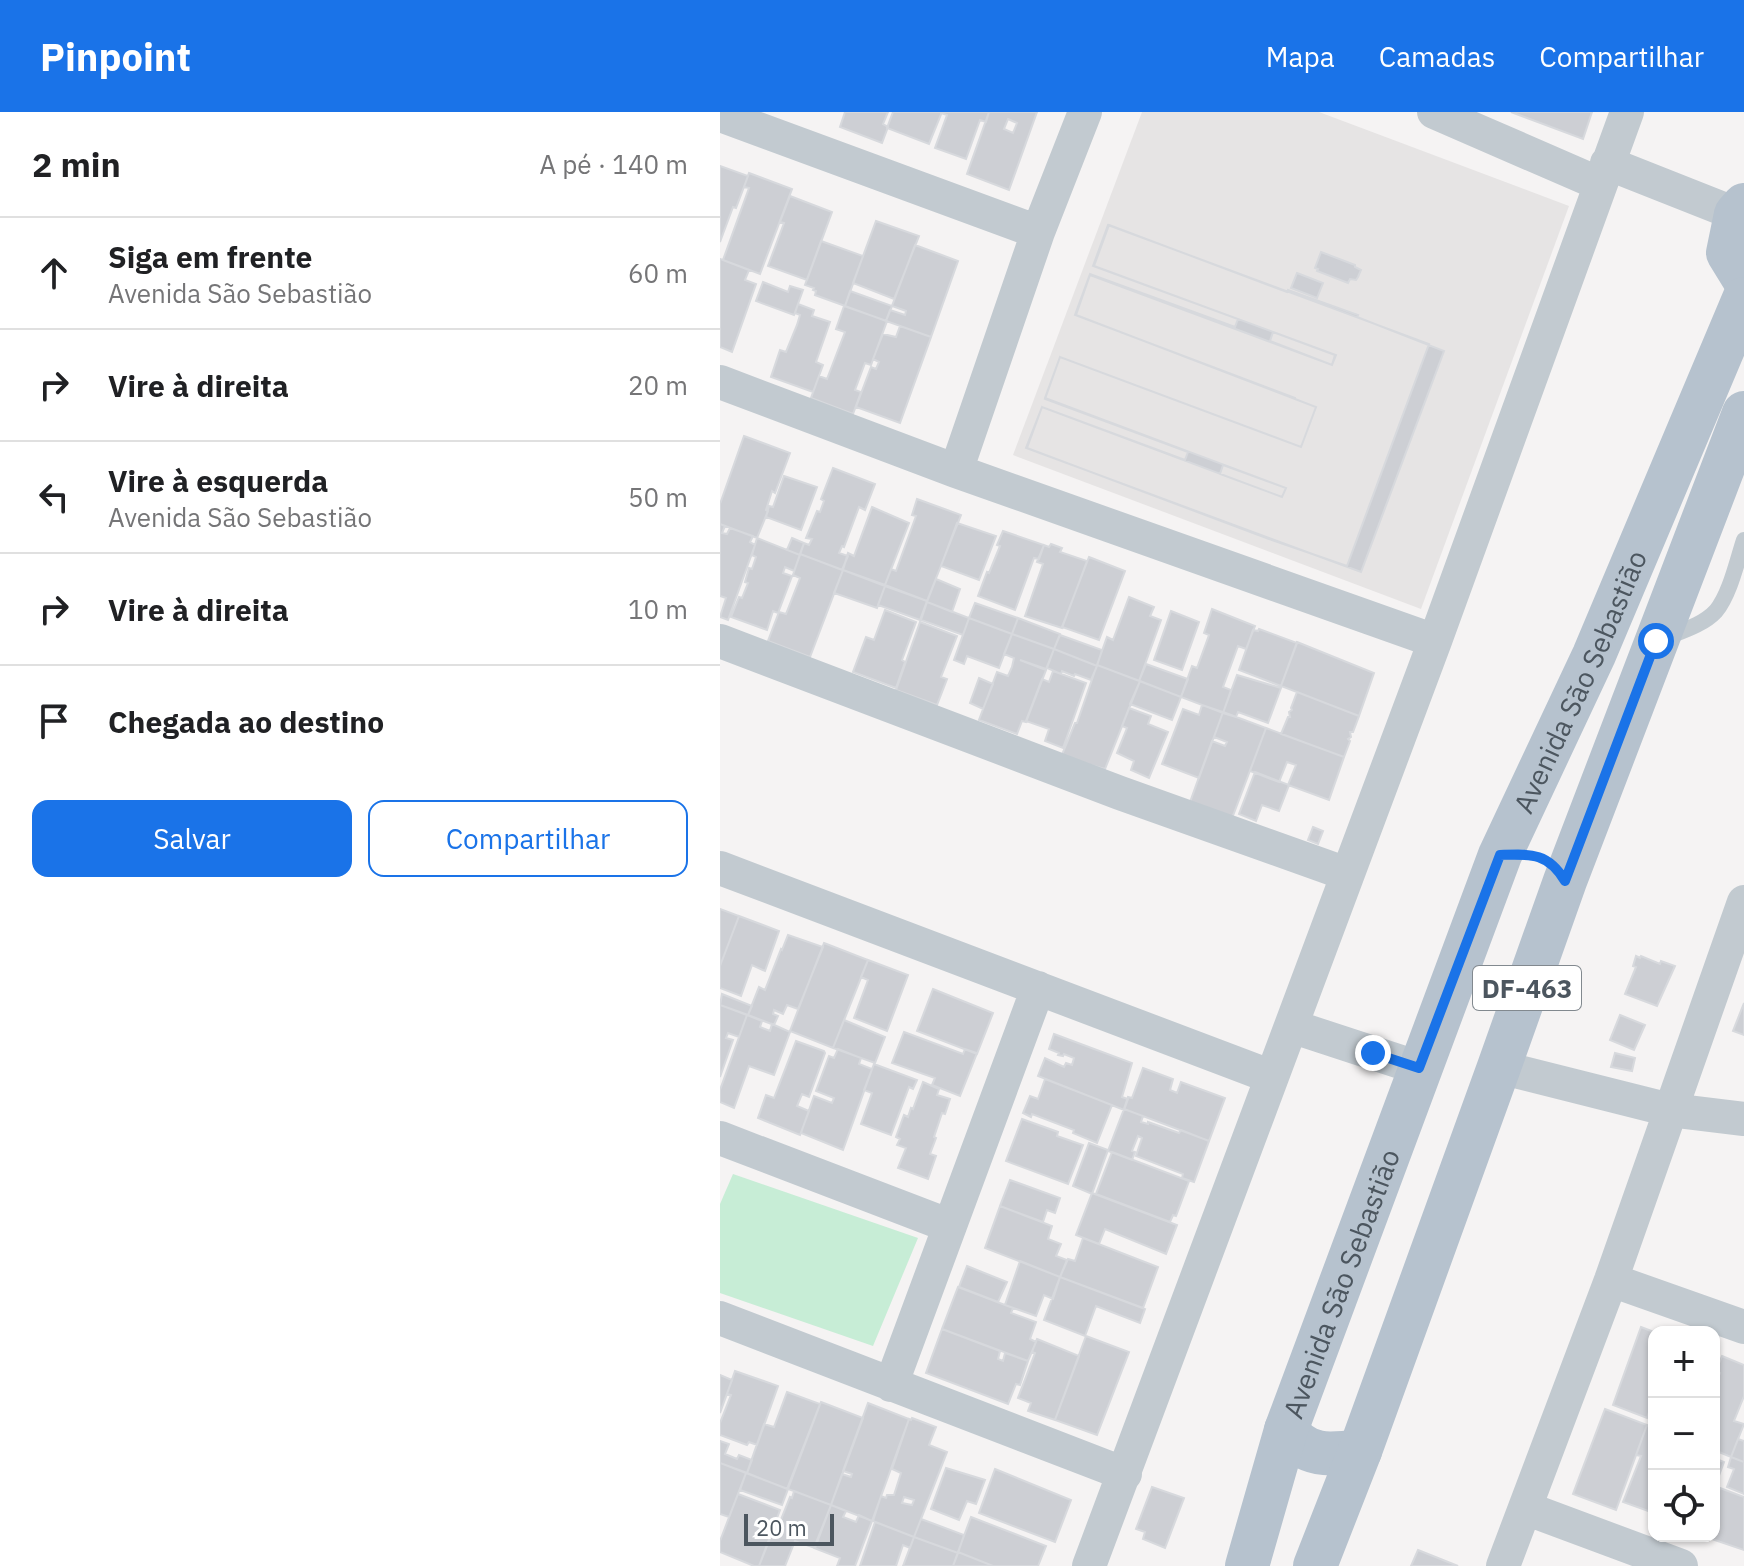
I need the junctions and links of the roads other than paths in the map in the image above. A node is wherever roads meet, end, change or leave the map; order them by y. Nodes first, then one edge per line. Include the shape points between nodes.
1 (1085, 112) edge
2 (1434, 112) edge
3 (1627, 112) edge
4 (720, 115) edge
5 (1604, 173) junction
6 (1740, 210) edge
7 (1038, 232) junction
8 (1744, 279) edge
9 (1744, 299) edge
10 (720, 382) edge
11 (1744, 413) edge
12 (956, 471) junction
13 (1744, 540) edge
14 (720, 641) edge
15 (1435, 641) junction
16 (1656, 641) junction
17 (1500, 855) junction
18 (720, 868) edge
19 (1347, 874) junction
20 (1565, 881) junction
21 (1744, 902) edge
22 (1038, 988) junction
23 (1291, 1026) junction
24 (1499, 1067) junction
25 (1419, 1068) junction
26 (1272, 1077) junction
27 (1670, 1110) junction
28 (1744, 1119) edge
29 (720, 1138) edge
30 (950, 1226) junction
31 (1611, 1280) junction
32 (720, 1318) edge
33 (1744, 1327) edge
34 (891, 1385) junction
35 (1286, 1430) junction
36 (1360, 1451) junction
37 (1125, 1474) junction
38 (1525, 1508) junction
39 (1089, 1566) edge
40 (1247, 1566) edge
41 (1315, 1566) edge
42 (1503, 1566) edge
43 (1681, 1566) edge

1 - 7 street
2 - 5 street
3 - 5 street
4 - 7 street
5 - 6 street
5 - 15 street
6 - 8 main road via 1728,253
7 - 12 street
9 - 17 main road, Avenida São Sebastião / DF-463 via 1594,655
10 - 12 street
11 - 16 main road, Avenida São Sebastião / DF-463
12 - 15 street
13 - 16 lane via 1714,613
14 - 19 street
15 - 19 street
16 - 20 main road, Avenida São Sebastião / DF-463
17 - 20 main road via 1545,859
17 - 25 main road, Avenida São Sebastião / DF-463
18 - 22 street
19 - 23 street
20 - 24 main road, Avenida São Sebastião / DF-463
21 - 27 street
22 - 26 street
22 - 30 street
23 - 25 street
23 - 26 street
24 - 27 street
24 - 36 main road, Avenida São Sebastião / DF-463
25 - 35 main road, Avenida São Sebastião / DF-463
26 - 37 street
27 - 28 street
27 - 31 street
29 - 30 street
30 - 34 street
31 - 33 street
31 - 38 street
32 - 34 street
34 - 37 street
35 - 36 main road via 1293,1441 1313,1452
35 - 40 main road, Avenida São Sebastião / DF-463
36 - 41 main road, Avenida São Sebastião / DF-463
37 - 39 street
38 - 42 street
38 - 43 street

